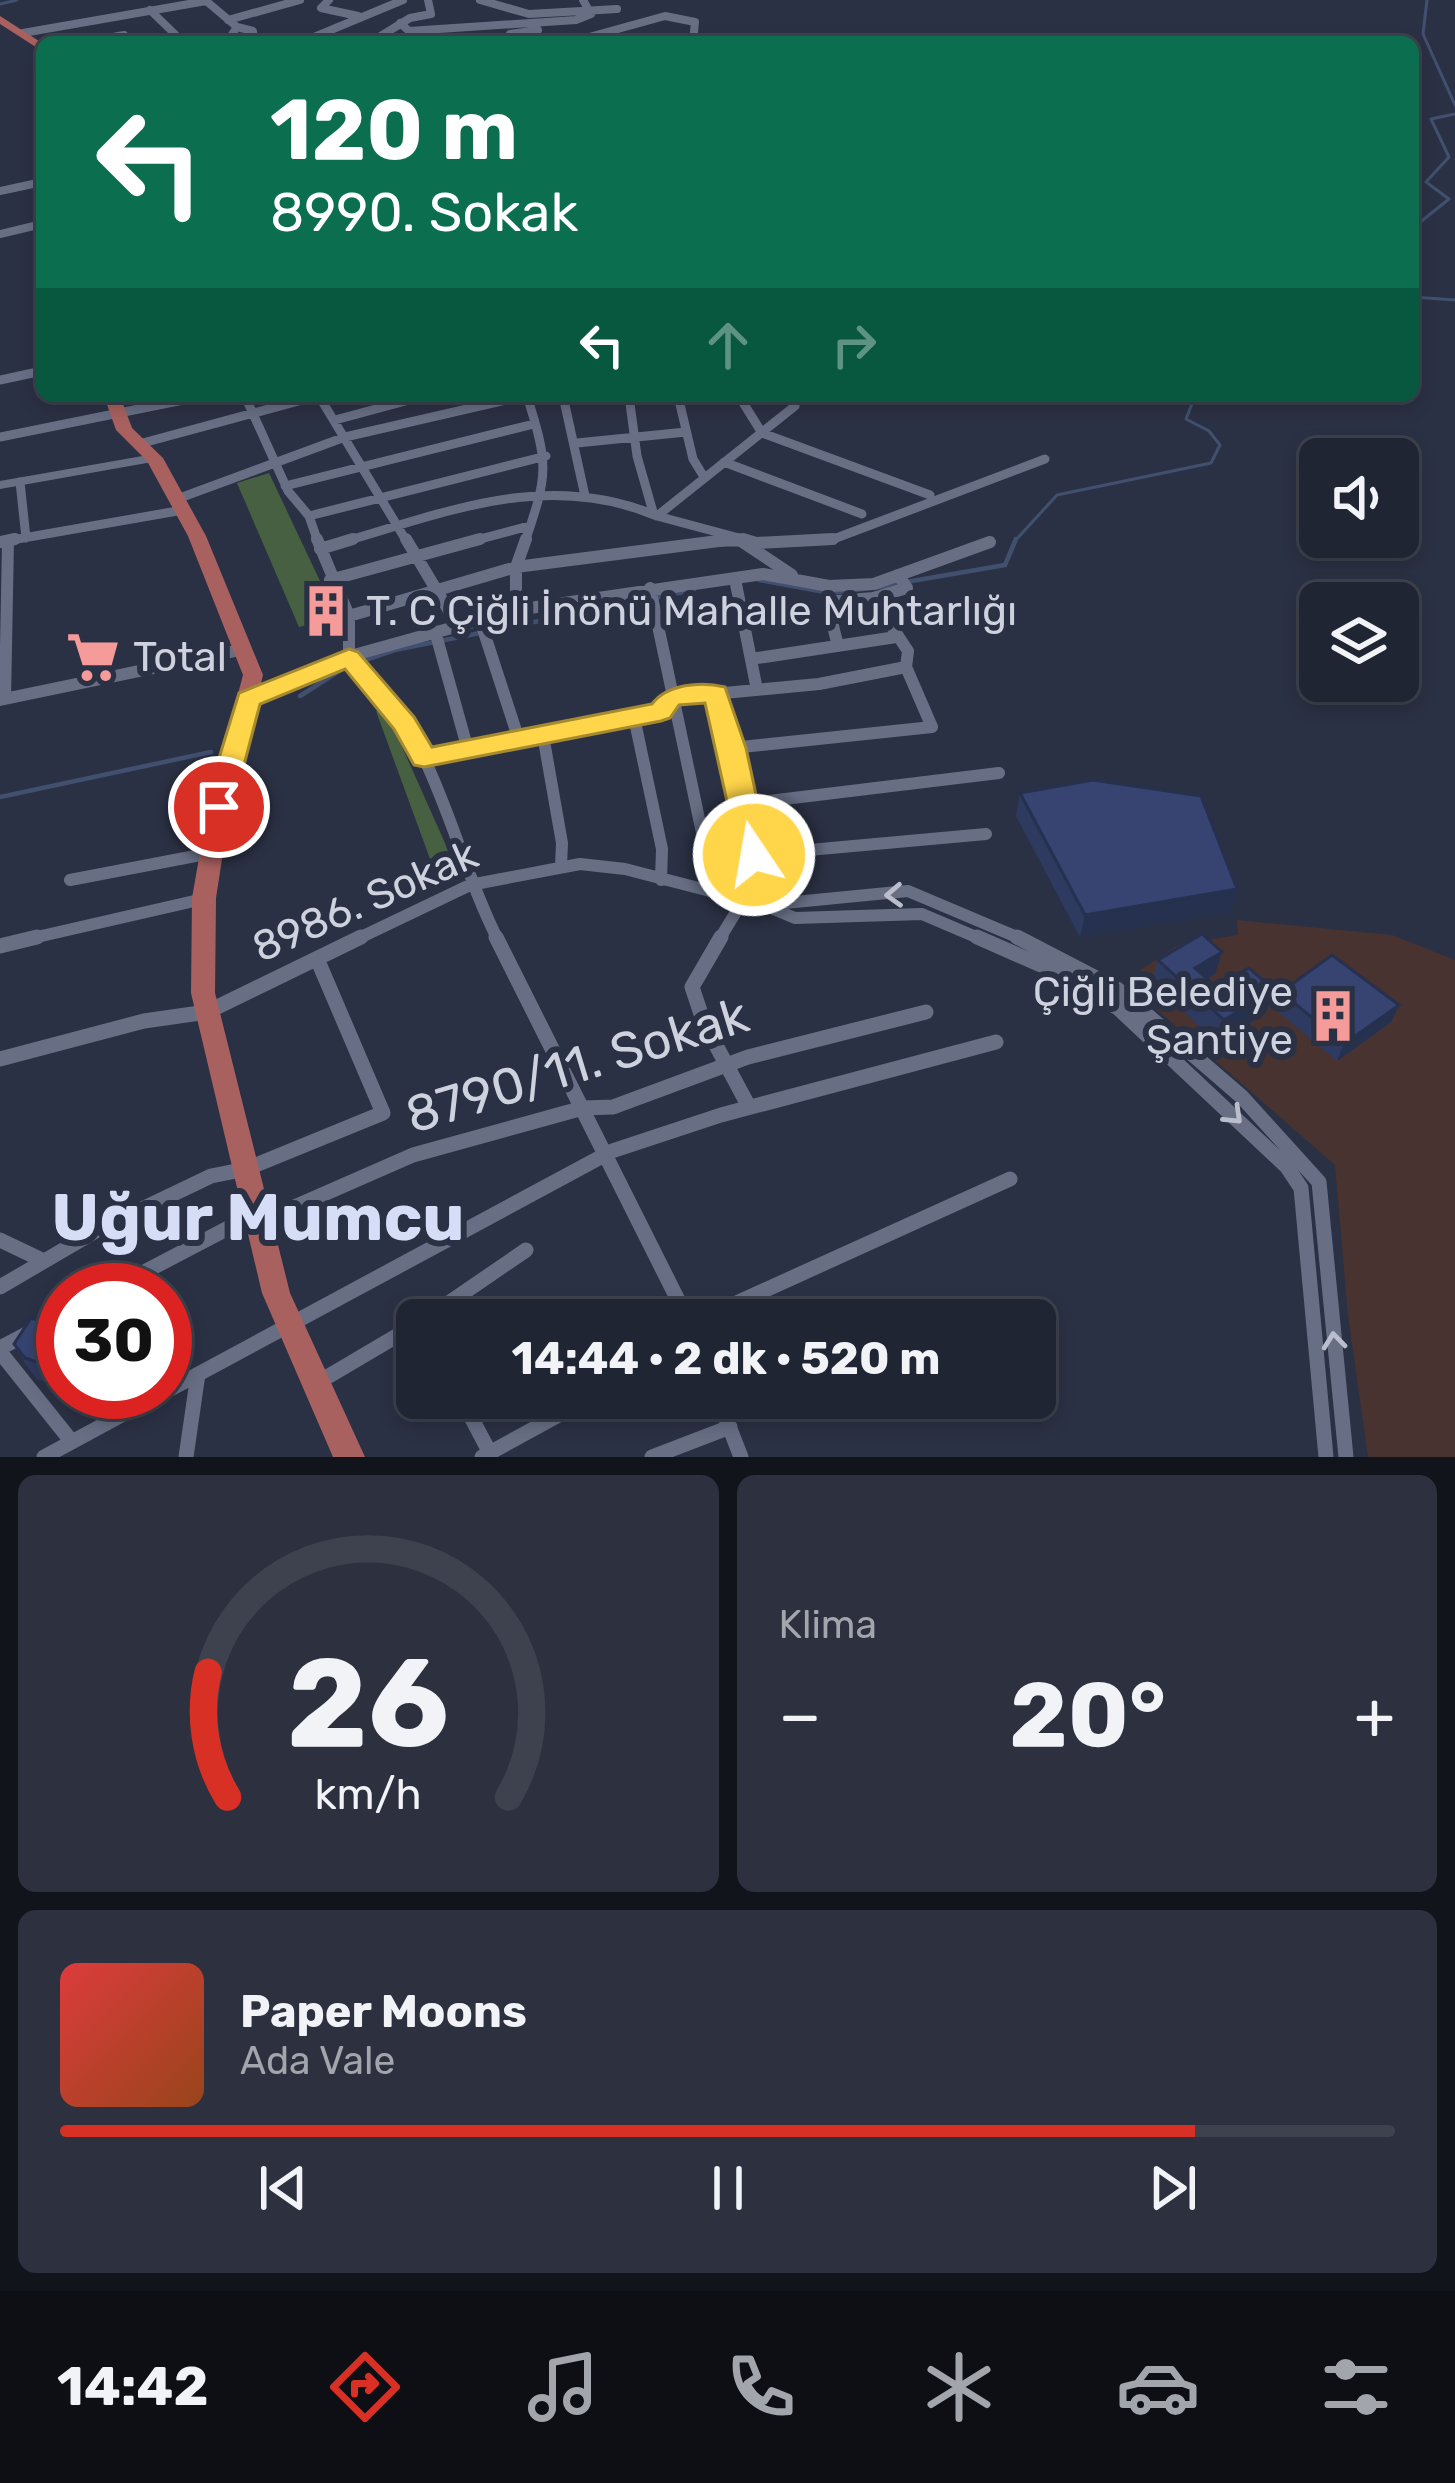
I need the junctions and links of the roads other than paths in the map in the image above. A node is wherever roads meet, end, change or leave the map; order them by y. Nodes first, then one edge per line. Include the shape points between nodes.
1 (205, 0) edge
2 (300, 0) edge
3 (329, 0) edge
4 (480, 0) edge
5 (583, 0) edge
6 (609, 0) edge
7 (410, 1) edge
8 (428, 1) edge
9 (544, 1) edge
10 (491, 6) junction
11 (384, 7) junction
12 (616, 9) junction
13 (150, 10) junction
14 (553, 12) junction
15 (589, 15) junction
16 (358, 16) junction
17 (0, 19) edge
18 (228, 20) junction
19 (636, 22) junction
20 (400, 23) junction
21 (480, 23) junction
22 (504, 23) junction
23 (448, 26) junction
24 (237, 27) junction
25 (601, 28) junction
26 (538, 30) dead end
27 (409, 31) junction
28 (23, 33) junction
29 (124, 34) dead end
30 (510, 34) junction
31 (590, 34) junction
32 (114, 36) edge
33 (177, 36) edge
34 (231, 36) edge
35 (253, 36) edge
36 (315, 36) edge
37 (380, 36) edge
38 (410, 36) edge
39 (452, 36) edge
40 (514, 36) edge
41 (582, 36) edge
42 (584, 36) edge
43 (593, 36) edge
44 (693, 36) edge
45 (36, 43) edge
46 (36, 183) edge
47 (0, 190) edge
48 (36, 225) edge
49 (0, 233) edge
50 (36, 372) edge
51 (0, 380) edge
52 (150, 402) edge
53 (247, 402) edge
54 (296, 402) edge
55 (322, 402) edge
56 (402, 402) edge
57 (500, 402) edge
58 (528, 402) edge
59 (565, 402) edge
60 (630, 402) edge
61 (679, 402) edge
62 (742, 402) edge
63 (794, 402) edge
64 (115, 406) edge
65 (253, 414) junction
66 (335, 420) junction
67 (534, 424) junction
68 (686, 433) junction
69 (762, 433) junction
70 (0, 436) edge
71 (345, 437) junction
72 (638, 437) junction
73 (577, 443) junction
74 (146, 451) junction
75 (546, 456) junction
76 (1045, 459) dead end
77 (274, 462) junction
78 (724, 462) junction
79 (363, 467) junction
80 (704, 478) junction
81 (20, 482) junction
82 (0, 485) edge
83 (285, 486) junction
84 (542, 492) junction
85 (931, 495) dead end
86 (382, 496) junction
87 (585, 496) junction
88 (180, 504) junction
89 (655, 514) junction
90 (862, 514) dead end
91 (309, 516) junction
92 (530, 526) junction
93 (402, 527) junction
94 (26, 538) junction
95 (737, 539) junction
96 (4, 542) edge
97 (990, 542) dead end
98 (320, 549) junction
99 (418, 556) junction
100 (516, 567) junction
101 (798, 579) junction
102 (331, 580) junction
103 (902, 580) junction
104 (736, 582) junction
105 (650, 587) junction
106 (436, 590) junction
107 (873, 598) junction
108 (516, 610) junction
109 (349, 616) junction
110 (458, 626) junction
111 (482, 627) junction
112 (896, 637) junction
113 (437, 638) junction
114 (838, 646) junction
115 (245, 649) junction
116 (349, 658) junction
117 (752, 659) junction
118 (906, 668) junction
119 (757, 690) junction
120 (716, 693) junction
121 (671, 698) junction
122 (248, 699) junction
123 (3, 700) edge
124 (634, 717) junction
125 (543, 735) junction
126 (519, 740) junction
127 (732, 748) junction
128 (468, 750) junction
129 (424, 758) junction
130 (999, 772) dead end
131 (743, 804) junction
132 (986, 834) dead end
133 (212, 853) junction
134 (754, 855) junction
135 (561, 866) junction
136 (70, 880) dead end
137 (661, 880) junction
138 (470, 885) junction
139 (715, 894) junction
140 (205, 898) junction
141 (742, 902) junction
142 (764, 905) junction
143 (0, 946) edge
144 (318, 961) junction
145 (207, 1012) junction
146 (926, 1012) dead end
147 (996, 1042) dead end
148 (0, 1059) edge
149 (725, 1064) junction
150 (748, 1105) junction
151 (583, 1108) junction
152 (605, 1152) junction
153 (246, 1169) junction
154 (1010, 1179) dead end
155 (258, 1218) junction
156 (0, 1240) edge
157 (526, 1250) dead end
158 (44, 1261) junction
159 (166, 1263) edge
160 (0, 1287) edge
161 (454, 1299) edge
162 (678, 1299) edge
163 (747, 1299) edge
164 (290, 1324) junction
165 (36, 1330) edge
166 (396, 1336) edge
167 (0, 1350) edge
168 (198, 1374) junction
169 (192, 1377) edge
170 (317, 1383) junction
171 (114, 1419) edge
172 (470, 1419) edge
173 (552, 1419) edge
174 (727, 1419) edge
175 (730, 1427) junction
176 (71, 1442) junction
177 (486, 1455) edge
178 (44, 1457) edge
179 (186, 1457) edge
180 (349, 1457) edge
181 (652, 1457) edge
182 (741, 1457) edge
183 (1326, 1457) edge
184 (1346, 1457) edge

1 - 13 street
1 - 18 street
2 - 18 street
3 - 16 street via 319,7
4 - 10 street
5 - 15 street
6 - 12 street
7 - 8 street
7 - 11 street
7 - 11 street
8 - 20 street via 431,14
9 - 14 street
10 - 14 street
10 - 21 street
11 - 16 street
12 - 15 street
12 - 19 street
13 - 28 street
13 - 33 street
14 - 15 street
15 - 22 street
15 - 25 street
16 - 36 street
17 - 28 main road
18 - 24 street
19 - 25 street
19 - 31 street
19 - 44 street via 692,19
20 - 27 street
20 - 37 street
21 - 22 street
21 - 23 street
22 - 30 street
23 - 27 street
23 - 39 street
24 - 34 street
24 - 35 street
25 - 41 street
26 - 30 street
27 - 38 street
28 - 45 main road
29 - 32 street
30 - 40 street
31 - 42 street
31 - 43 street
46 - 47 street
48 - 49 street
50 - 51 street
52 - 64 street
53 - 65 street
54 - 65 street
55 - 66 street
56 - 66 street
57 - 71 street
58 - 67 street
59 - 73 street
60 - 72 street
61 - 68 street
62 - 69 street
63 - 69 street
64 - 70 street
64 - 74 main road
65 - 74 street
65 - 77 street
66 - 71 street
67 - 75 street
67 - 79 street
68 - 72 street
68 - 80 street
69 - 78 street
69 - 85 street
71 - 77 street
71 - 79 street
72 - 73 street
72 - 89 street
73 - 87 street
74 - 81 street
74 - 88 main road
75 - 84 street
75 - 86 street
76 - 95 street via 831,540
77 - 83 street
77 - 88 street
78 - 80 street
78 - 90 street
79 - 83 street
79 - 86 street
80 - 89 street
81 - 82 street
81 - 94 street
83 - 91 street
84 - 87 street
84 - 92 street
84 - 93 street
86 - 91 street
86 - 93 street
87 - 89 street
88 - 94 street
88 - 115 main road
89 - 95 street
91 - 98 street
92 - 99 street
92 - 100 street
93 - 98 street
93 - 99 street
94 - 96 street
95 - 100 street
95 - 101 street
96 - 123 street
97 - 103 street
98 - 102 street
99 - 102 street
99 - 106 street
100 - 106 street
100 - 108 street
101 - 103 street via 829,586
101 - 104 street via 763,574
102 - 109 street
103 - 107 street
104 - 105 street
104 - 117 street
105 - 108 street
105 - 121 street
106 - 109 street
106 - 110 street
107 - 112 street
107 - 114 street via 826,602
108 - 111 street
109 - 116 street
110 - 111 street
110 - 113 street
111 - 126 street
112 - 114 street
112 - 118 street via 908,651
113 - 116 street
113 - 128 street
114 - 117 street
115 - 122 main road via 253,675
115 - 123 street
116 - 122 street
116 - 129 street
117 - 119 street
118 - 119 street
118 - 127 street via 932,728
119 - 120 street
120 - 121 street
120 - 127 street
121 - 124 street via 661,712
121 - 139 street
122 - 133 main road
124 - 125 street
124 - 137 street via 662,849
125 - 126 street
125 - 135 street
126 - 128 street
127 - 131 street
128 - 129 street
129 - 138 street
130 - 131 street
131 - 134 street
132 - 134 street
133 - 136 street
133 - 140 main road
134 - 142 street
135 - 137 street, 8986. Sokak
135 - 138 street, 8986. Sokak
137 - 139 street, 8986. Sokak
138 - 144 street, 8986. Sokak
138 - 151 street
139 - 141 street, 8986. Sokak
140 - 143 street
140 - 145 main road
141 - 142 street, 8986. Sokak
141 - 149 street via 692,987
142 -> 183 street, 8986. Sokak via 795,917 922,914 1043,966 1118,1008 1288,1167 1301,1188
184 -> 142 street, 8986. Sokak via 1318,1182 1242,1097 1117,989 976,912 908,892
144 - 145 street, 8986. Sokak
144 - 153 street via 383,1113
145 - 148 street, 8986. Sokak
145 - 153 main road
146 - 149 street, 8790/11. Sokak
147 - 150 street
149 - 150 street
149 - 151 street, 8790/11. Sokak via 613,1107
150 - 152 street
151 - 152 street
151 - 155 street, 8790/11. Sokak via 413,1155
152 - 162 street
152 - 164 street
153 - 155 main road
153 - 158 street via 212,1175
154 - 163 street
155 - 159 street, 8790/11. Sokak
155 - 164 main road
156 - 158 street
157 - 161 street
158 - 160 street
164 - 168 street
164 - 170 main road
165 - 167 street
166 - 170 street
167 - 176 street
168 - 169 street
168 - 179 street
170 - 180 main road
171 - 176 street
172 - 177 street
173 - 177 street
174 - 175 street
175 - 181 street
175 - 182 street
176 - 178 street

